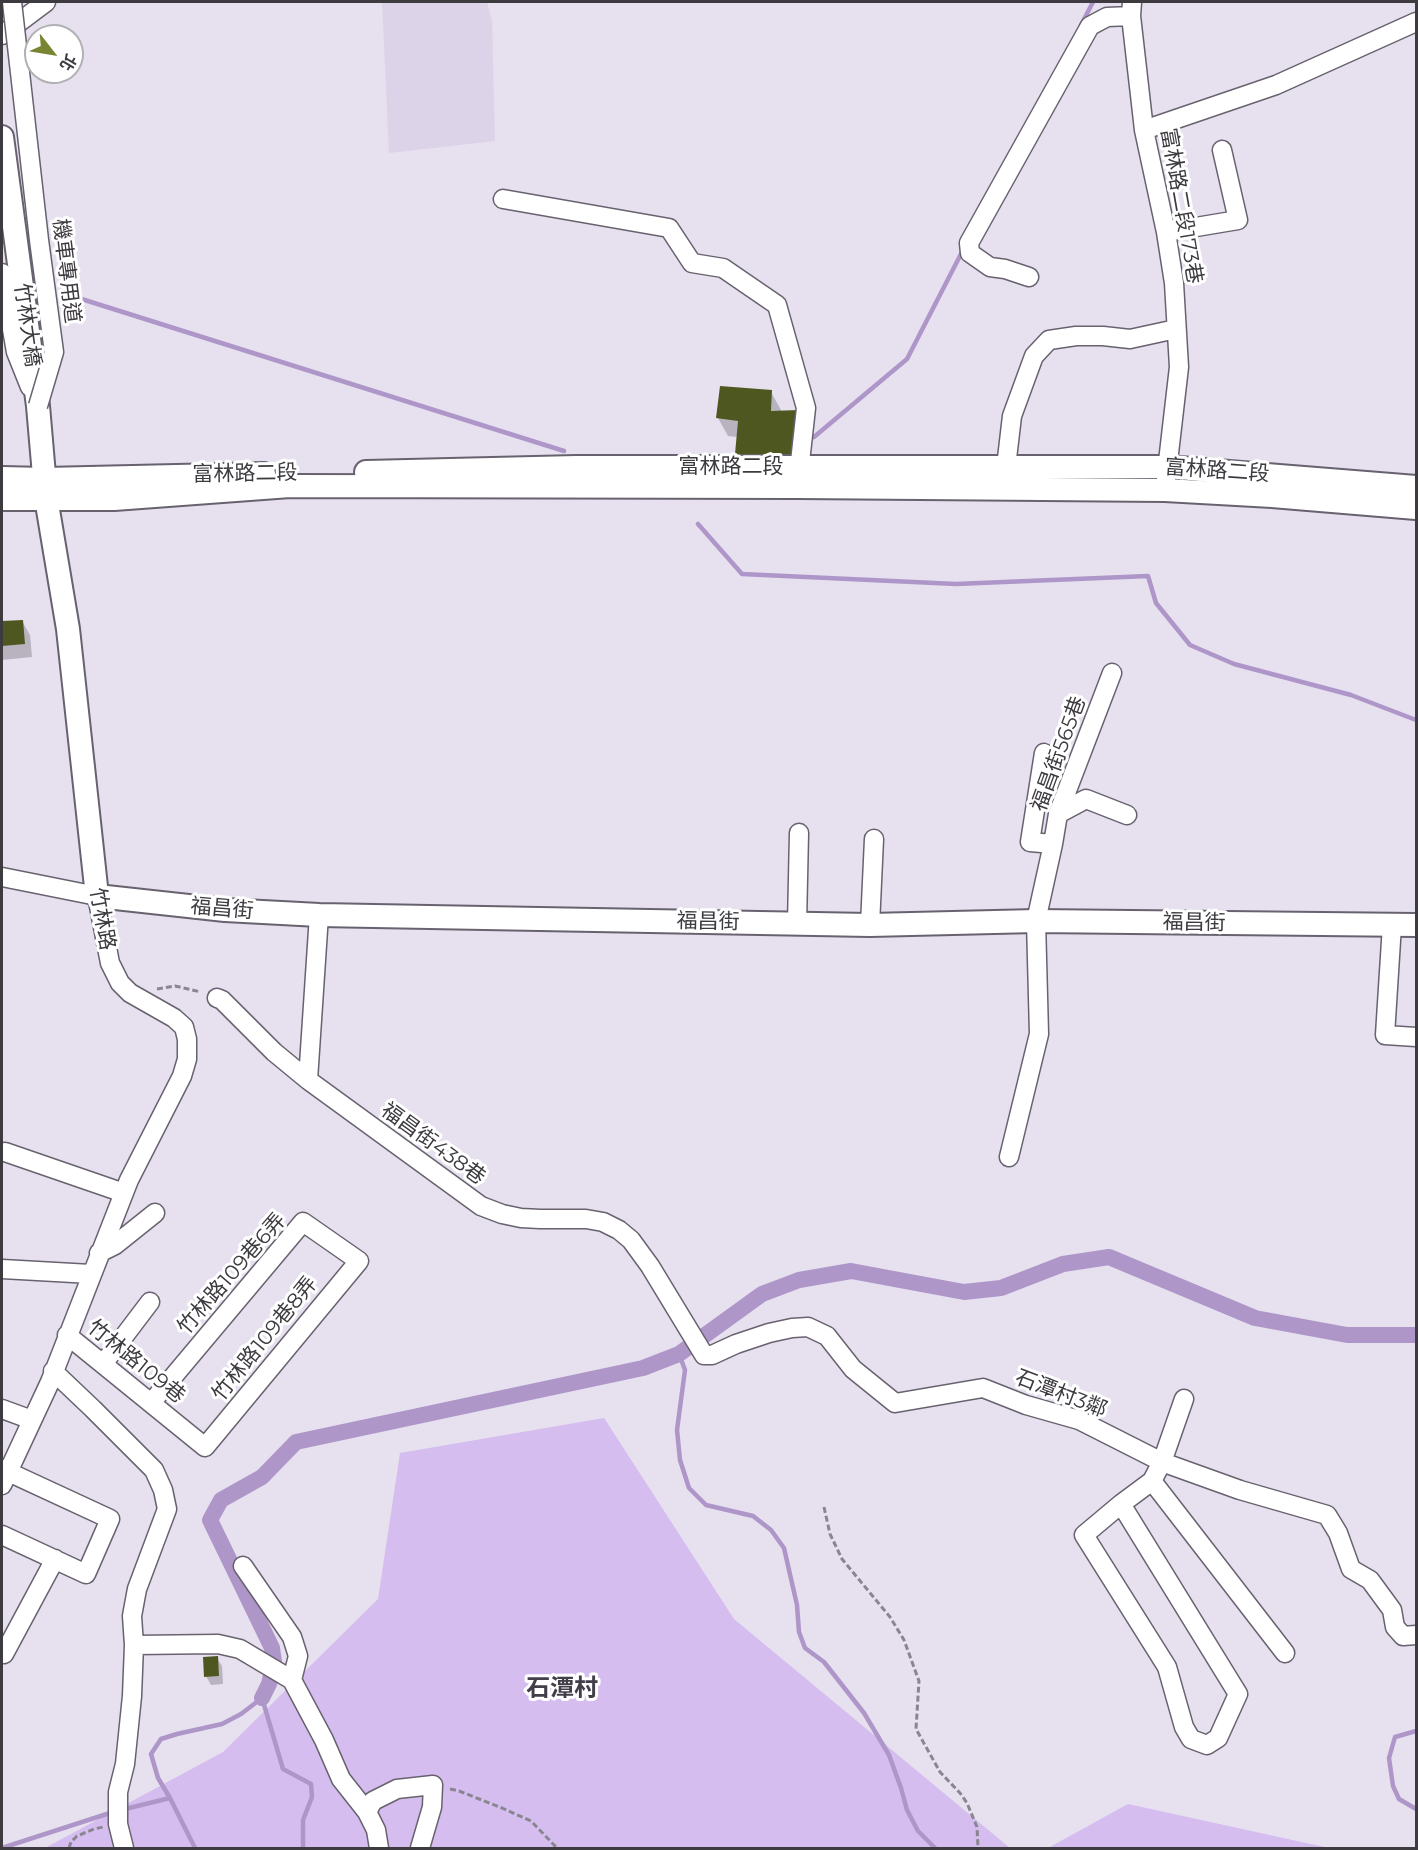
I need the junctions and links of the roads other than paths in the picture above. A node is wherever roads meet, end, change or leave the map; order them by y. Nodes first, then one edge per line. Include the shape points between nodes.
1 (12, 2) edge
2 (46, 2) edge
3 (1131, 9) edge
4 (1416, 22) edge
5 (2, 35) edge
6 (1144, 130) junction
7 (2, 137) edge
8 (1222, 150) dead end
9 (503, 199) dead end
10 (1166, 232) junction
11 (2, 273) edge
12 (1029, 277) dead end
13 (2, 318) edge
14 (1176, 329) junction
15 (16, 352) junction
16 (38, 406) junction
17 (1006, 467) junction
18 (1167, 467) junction
19 (799, 477) junction
20 (2, 478) edge
21 (1416, 487) edge
22 (46, 488) junction
23 (1165, 490) junction
24 (1330, 490) junction
25 (2, 500) edge
26 (1416, 508) edge
27 (1112, 673) dead end
28 (1044, 753) dead end
29 (1058, 814) junction
30 (1127, 815) dead end
31 (799, 833) dead end
32 (874, 839) dead end
33 (1053, 844) junction
34 (2, 877) edge
35 (97, 896) junction
36 (319, 915) junction
37 (1036, 921) junction
38 (797, 924) junction
39 (870, 925) junction
40 (1392, 925) junction
41 (1416, 925) edge
42 (217, 998) road end
43 (1416, 1037) edge
44 (308, 1080) junction
45 (5, 1152) dead end
46 (1009, 1157) dead end
47 (124, 1192) junction
48 (155, 1213) dead end
49 (99, 1252) junction
50 (359, 1261) joint
51 (2, 1269) edge
52 (91, 1274) junction
53 (670, 1300) joint
54 (150, 1302) dead end
55 (67, 1335) junction
56 (103, 1364) junction
57 (51, 1376) junction
58 (1184, 1399) dead end
59 (151, 1403) junction
60 (2, 1409) edge
61 (32, 1420) junction
62 (205, 1447) joint
63 (1162, 1462) junction
64 (4, 1475) edge
65 (1152, 1481) junction
66 (1121, 1504) junction
67 (2, 1535) edge
68 (55, 1559) junction
69 (243, 1566) dead end
70 (1411, 1635) edge
71 (134, 1645) junction
72 (2, 1653) edge
73 (1286, 1653) dead end
74 (292, 1680) junction
75 (367, 1812) junction
76 (124, 1848) edge
77 (378, 1848) edge
78 (420, 1848) edge

1 - 16 street, 機車專用道, bridge via 54,352
2 - 5 street
3 - 6 street, 富林路二段173巷
3 - 12 street via 1090,26 969,243 970,253 990,267
4 - 6 street via 1276,85
6 - 10 street, 富林路二段173巷
7 - 16 main road, 竹林大橋
8 - 10 street via 1238,220
9 - 19 street via 669,228 692,263 723,268 777,305 806,408
10 - 14 street, 富林路二段173巷
11 - 15 street
13 - 15 street
14 - 17 street via 1130,339 1076,336 1049,340 1034,356 1012,416
14 - 18 street, 富林路二段173巷 via 1179,367
15 - 16 street
16 - 22 main road, 竹林路
17 - 18 main road, 富林路二段
17 - 19 main road, 富林路二段
18 - 23 street, 富林路二段173巷
18 - 24 main road, 富林路二段
19 - 22 main road, 富林路二段 via 290,486 114,499
19 - 23 main road, 富林路二段
20 - 22 main road
21 - 24 main road, 富林路二段
22 - 25 main road
22 - 35 main road, 竹林路 via 68,629
23 - 24 main road, 富林路二段
24 - 26 main road, 富林路二段
27 - 29 street, 福昌街565巷
28 - 33 street via 1030,842
29 - 30 street via 1086,799
29 - 33 street, 福昌街565巷
31 - 38 street
32 - 39 street
33 - 37 street, 福昌街565巷
34 - 35 street, 福昌街
35 - 36 main road, 福昌街 via 225,910
35 - 47 street, 竹林路 via 110,963 120,983 174,1018 184,1027 187,1039 182,1076
36 - 38 main road, 福昌街
36 - 44 street
37 - 39 main road, 福昌街
37 - 40 main road, 福昌街
37 - 46 street, 福昌街565巷 via 1039,1034
38 - 39 main road, 福昌街
40 - 41 main road, 福昌街
40 - 43 street via 1385,1035
42 - 44 street, 福昌街438巷
44 - 53 street, 福昌街438巷 via 481,1206 521,1218 586,1219 619,1230 650,1266
45 - 47 street
47 - 49 street, 竹林路
48 - 49 street via 115,1245
49 - 52 street, 竹林路
50 - 59 street, 竹林路109巷6弄 via 303,1222
50 - 62 street, 竹林路109巷8弄
51 - 52 street
52 - 55 street, 竹林路
53 - 63 street, 石潭村3鄰 via 704,1355 769,1333 808,1327 826,1336 853,1369 895,1403 983,1388 1079,1420
54 - 56 street
55 - 56 street, 竹林路109巷
55 - 57 street, 竹林路
56 - 59 street, 竹林路109巷
57 - 61 street, 竹林路
57 - 71 street via 133,1447 154,1470 163,1490 167,1509 137,1589 132,1616
58 - 63 street
59 - 62 street, 竹林路109巷
60 - 61 street
61 - 64 street, 竹林路
63 - 65 street
63 - 70 street, 石潭村3鄰 via 1327,1515 1351,1569 1370,1580 1392,1610 1395,1627 1403,1636
64 - 68 street via 110,1519 86,1574
65 - 66 street
65 - 73 street
66 - 66 street via 1084,1535 1167,1667 1191,1739 1206,1745 1218,1738 1238,1694
67 - 68 street
68 - 72 street
69 - 74 street via 292,1637 298,1656
71 - 74 street via 218,1644 240,1649
71 - 76 street via 125,1764 118,1791 118,1824
74 - 75 street via 341,1779
75 - 77 street via 376,1830
75 - 78 street via 373,1800 397,1789 434,1785

